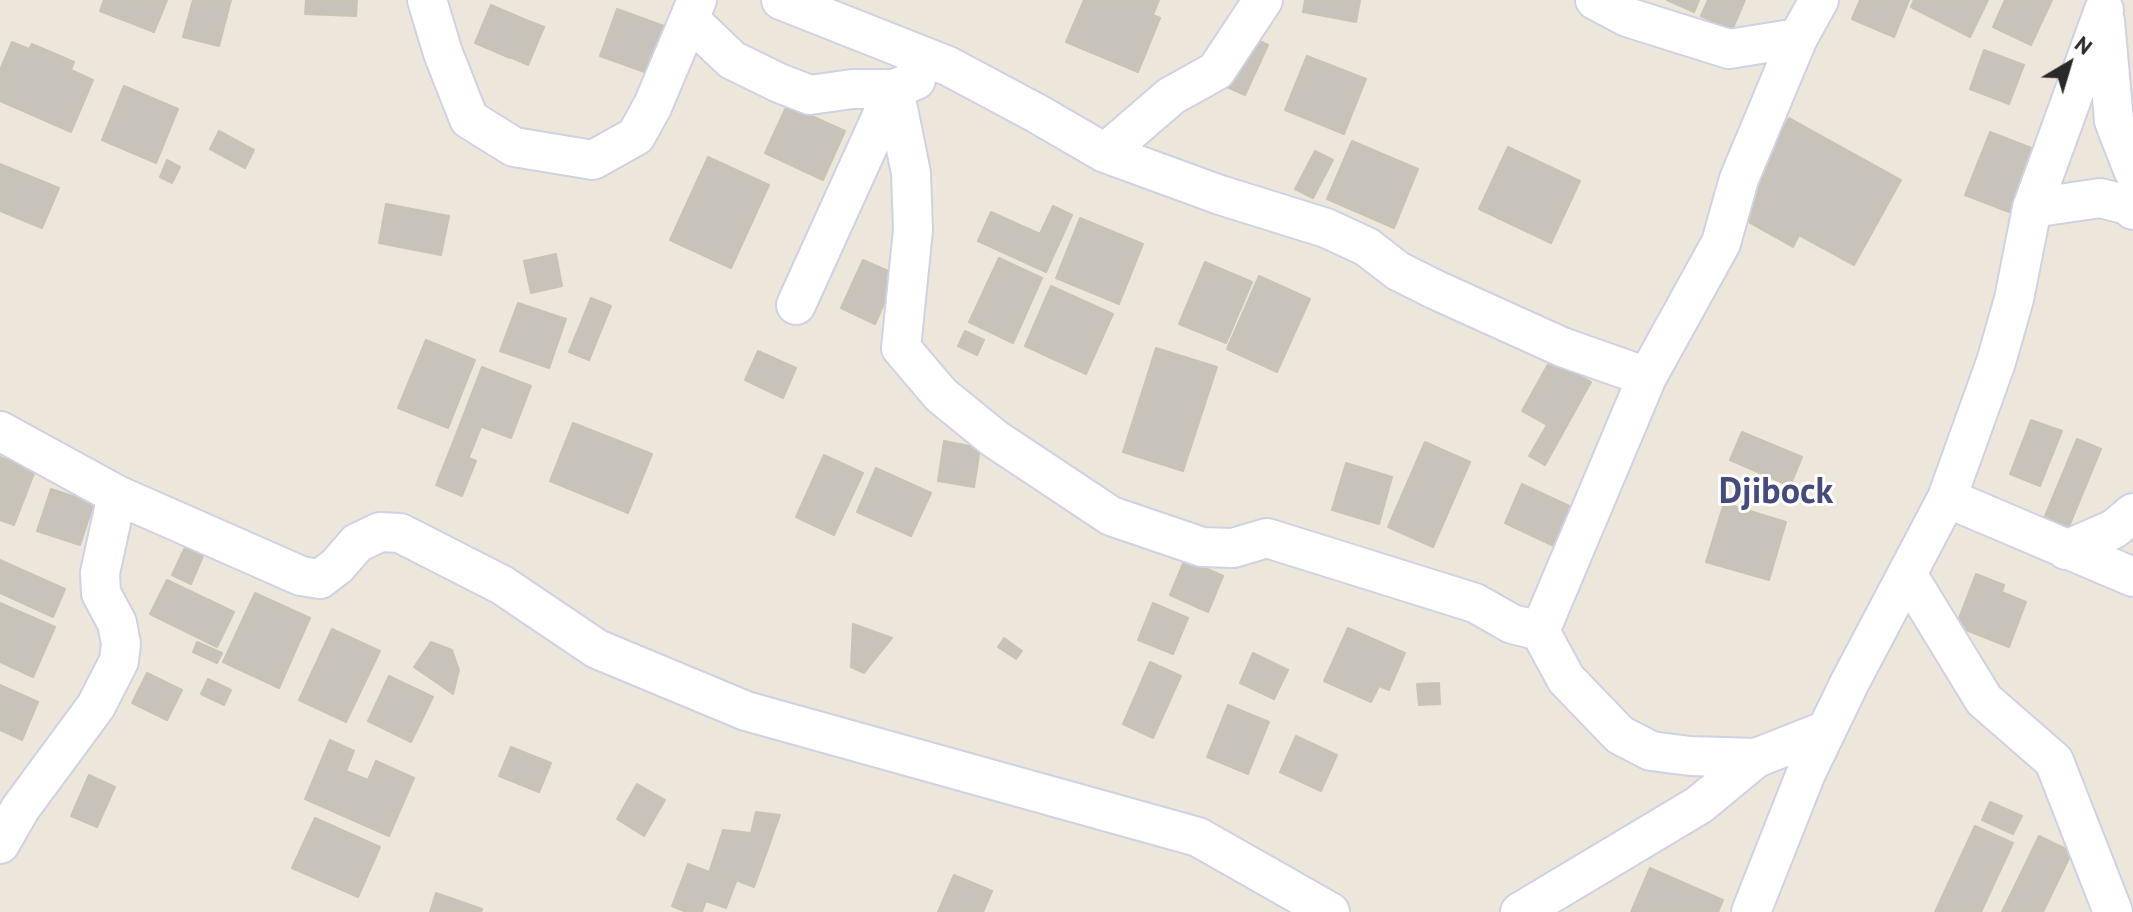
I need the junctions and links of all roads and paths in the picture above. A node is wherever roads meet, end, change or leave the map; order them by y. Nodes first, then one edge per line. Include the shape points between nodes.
1 (427, 0) edge
2 (781, 0) edge
3 (1263, 0) edge
4 (1595, 0) edge
5 (1819, 0) edge
6 (2104, 5) edge
7 (693, 10) edge
8 (1798, 38) junction
9 (948, 66) junction
10 (894, 89) junction
11 (1105, 153) junction
12 (2133, 170) edge
13 (2032, 208) junction
14 (2133, 210) edge
15 (796, 305) dead end
16 (1647, 377) junction
17 (0, 431) edge
18 (117, 495) junction
19 (1947, 498) junction
20 (2133, 513) edge
21 (2066, 550) junction
22 (1907, 574) junction
23 (2133, 577) edge
24 (1540, 631) junction
25 (1827, 730) junction
26 (1756, 758) junction
27 (0, 844) edge
28 (1330, 912) edge
29 (1520, 912) edge
30 (1751, 912) edge
31 (2113, 912) edge

1 - 7 street via 469,119 514,147 593,160 636,136
2 - 9 street
3 - 11 street via 1216,71 1171,96
4 - 8 street via 1627,17 1729,49
5 - 8 street
6 - 12 street via 2114,121
6 - 13 street
7 - 10 street via 732,60 779,83 810,95
8 - 16 street via 1739,179 1721,243
9 - 10 street
9 - 11 street
10 - 15 street
10 - 24 street via 911,173 913,230 901,348 941,395 995,439 1111,516 1202,547 1233,548 1267,538 1475,603 1512,624
11 - 16 street via 1326,228 1436,290 1562,347
13 - 14 street via 2100,198
13 - 19 street via 1996,362
16 - 24 street
17 - 18 street
18 - 27 street via 100,573 101,593 117,623 119,661 96,706
18 - 28 street via 301,576 320,579 357,543 380,532 400,533 502,585 597,649 746,711 1198,837
19 - 21 street
19 - 22 street
20 - 21 street via 2114,529
21 - 23 street
22 - 25 street
22 - 31 street via 1984,700 2054,761
24 - 26 street via 1566,679 1620,735 1651,751
25 - 26 street
25 - 30 street
26 - 29 street via 1699,805

